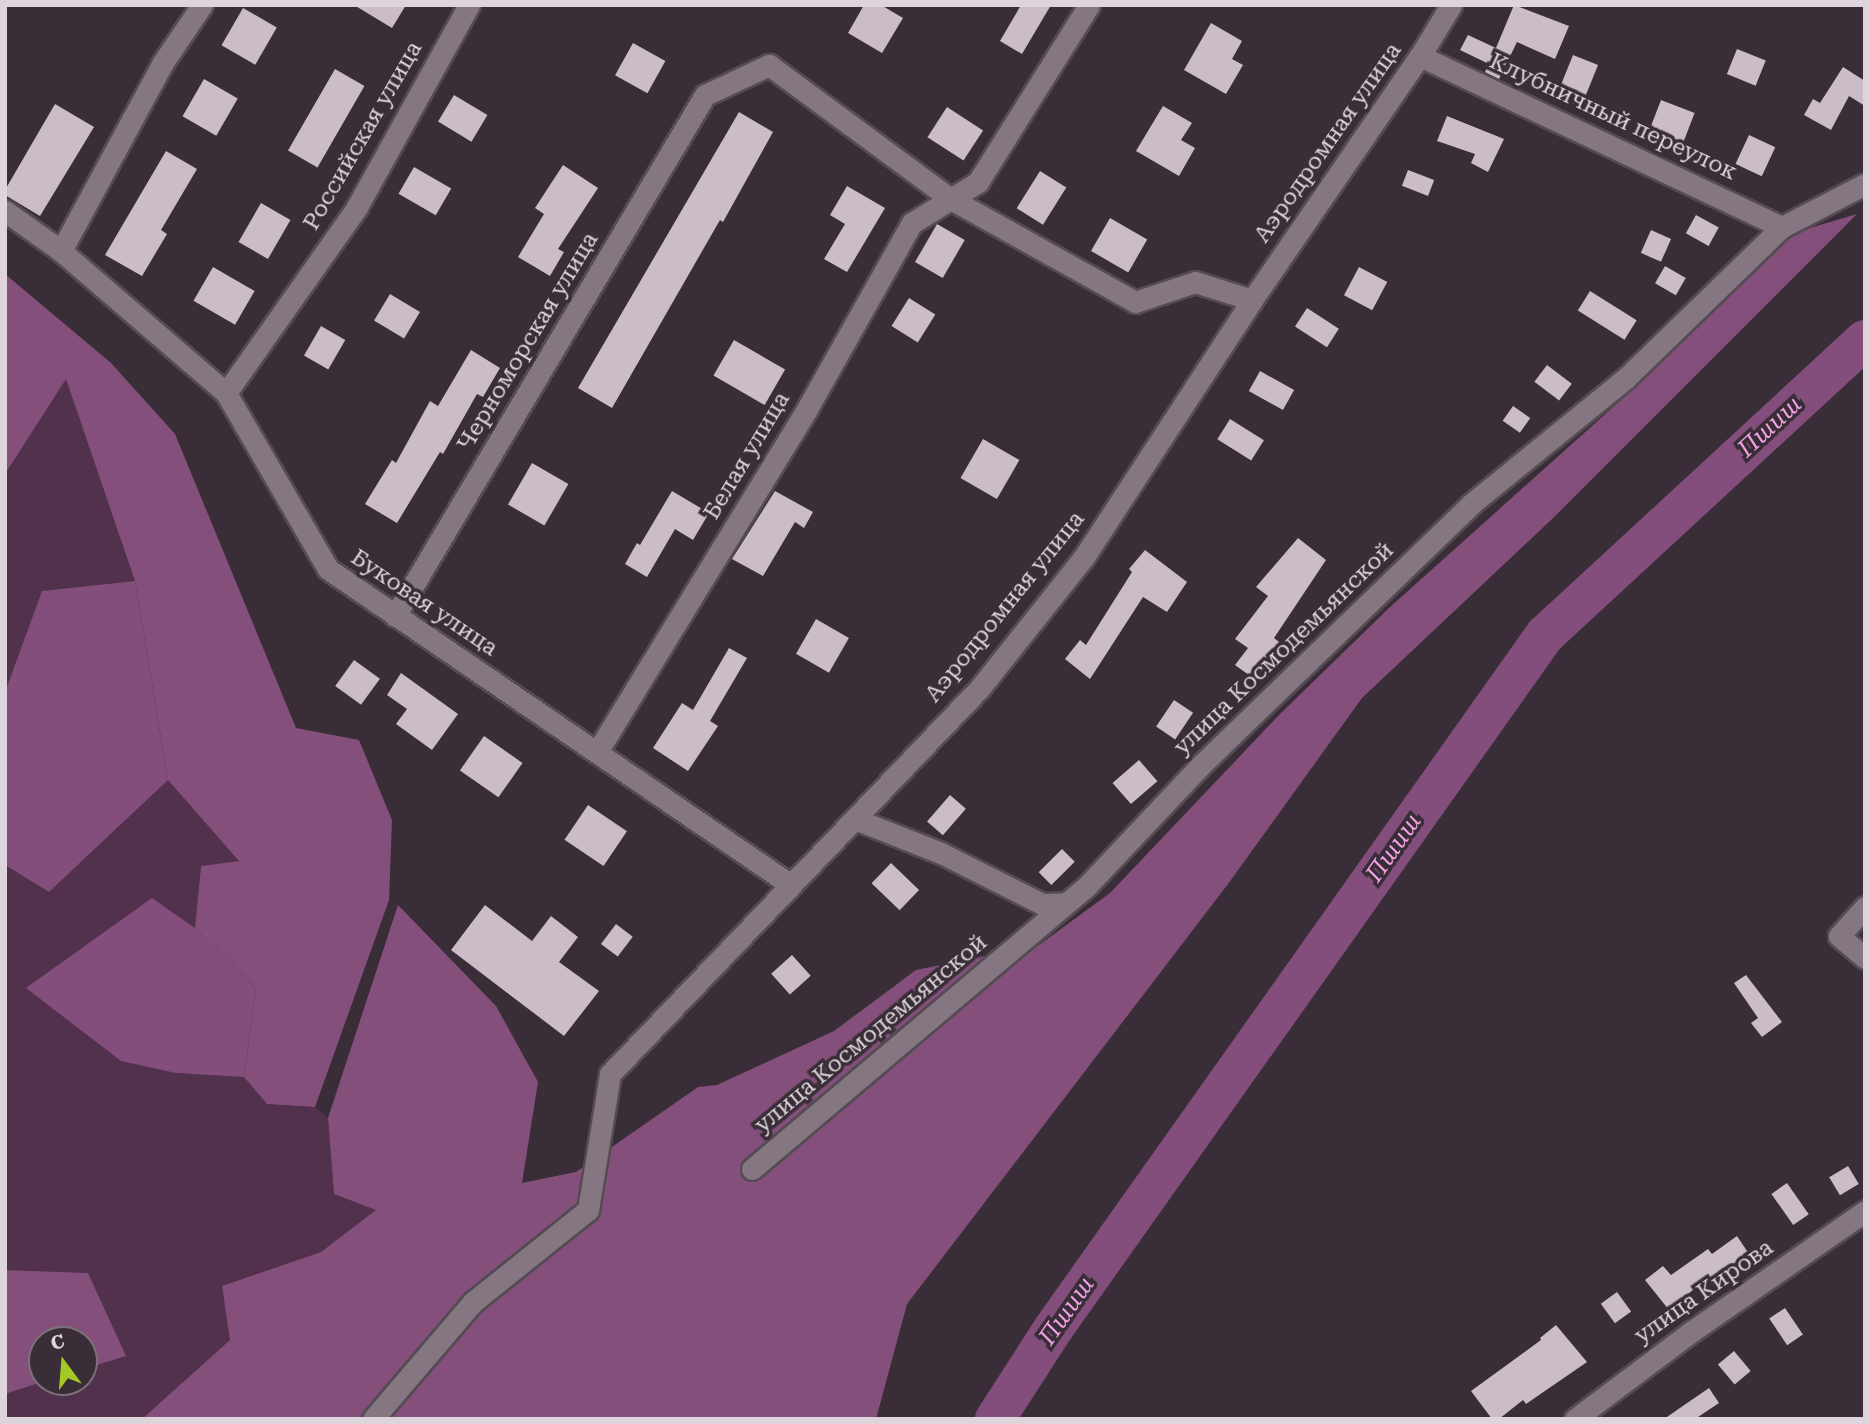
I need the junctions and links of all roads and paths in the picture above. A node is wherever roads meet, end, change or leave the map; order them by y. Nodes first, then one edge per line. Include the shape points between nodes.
1 (202, 5) edge
2 (468, 5) edge
3 (1089, 5) edge
4 (1451, 5) edge
5 (1420, 56) junction
6 (1865, 184) edge
7 (951, 200) junction
8 (5, 211) edge
9 (1782, 228) junction
10 (61, 251) junction
11 (1252, 300) junction
12 (226, 393) junction
13 (395, 616) junction
14 (597, 752) junction
15 (855, 819) junction
16 (790, 885) junction
17 (1066, 903) junction
18 (1865, 907) edge
19 (1865, 958) edge
20 (752, 1169) dead end
21 (1865, 1211) edge
22 (373, 1419) edge
23 (1575, 1419) edge

1 - 10 street via 162,64
2 - 12 street, Российская улица via 357,207
3 - 7 street, Белая улица via 978,182
4 - 5 street, Аэродромная улица
5 - 9 street, Клубничный переулок
5 - 11 street, Аэродромная улица
6 - 9 street, улица Космодемьянской
7 - 11 street via 1135,302 1195,282
7 - 13 street, Черноморская улица via 769,65 705,95
7 - 14 street, Белая улица via 912,223 807,409
8 - 10 street, Буковая улица
9 - 17 street, улица Космодемьянской via 1626,378 1471,504 1321,646
10 - 12 street, Буковая улица
11 - 15 street, Аэродромная улица via 1084,556 979,689
12 - 13 street, Буковая улица via 328,569
13 - 14 street, Буковая улица
14 - 16 street, Буковая улица
15 - 16 street, Аэродромная улица
15 - 17 street via 941,853 1042,904
16 - 22 street, Аэродромная улица via 610,1074 588,1210 473,1302
17 - 20 street, улица Космодемьянской
18 - 19 street via 1839,936
21 - 23 street, улица Кирова

